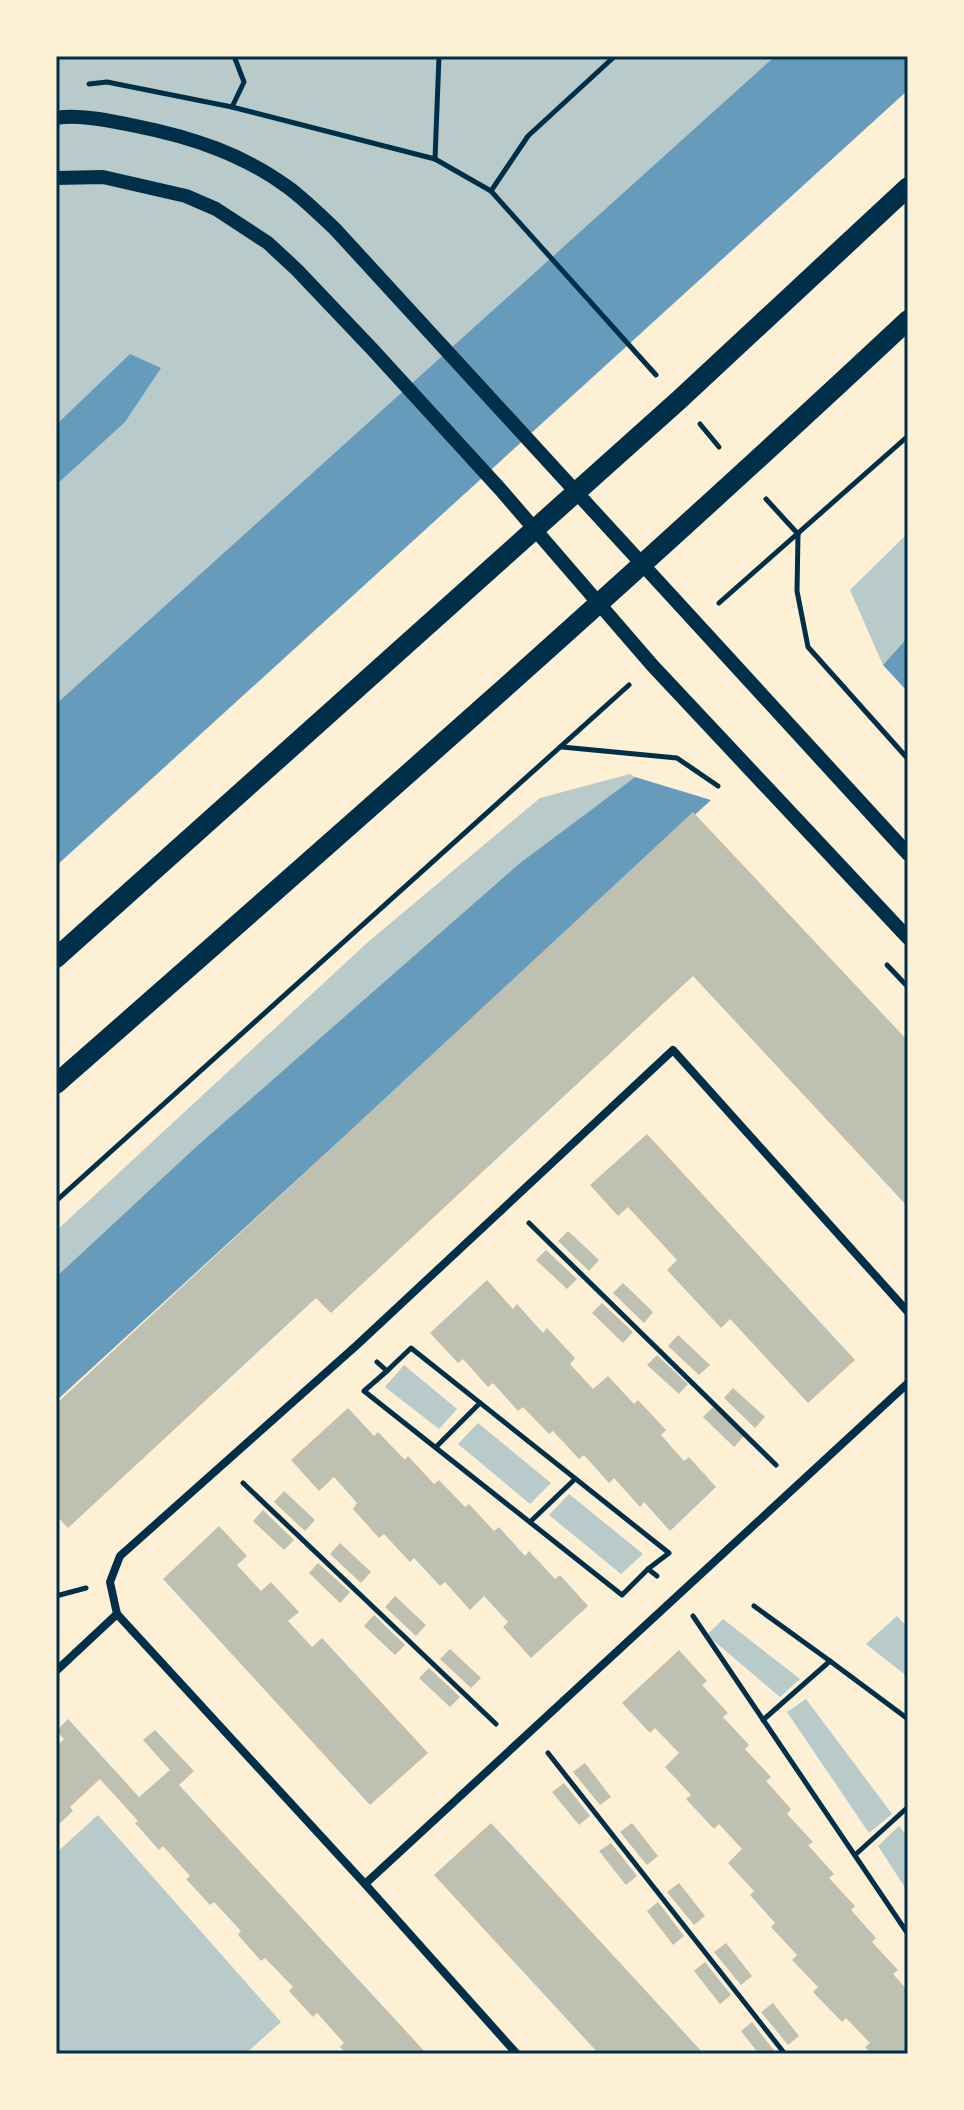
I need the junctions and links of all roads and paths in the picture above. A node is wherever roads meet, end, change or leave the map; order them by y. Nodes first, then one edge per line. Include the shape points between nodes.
1 (234, 56) edge
2 (439, 56) edge
3 (615, 56) edge
4 (56, 118) edge
5 (435, 159) junction
6 (56, 178) edge
7 (908, 187) edge
8 (491, 191) junction
9 (908, 320) edge
10 (679, 400) junction
11 (908, 436) edge
12 (743, 474) junction
13 (576, 491) junction
14 (534, 529) junction
15 (798, 534) junction
16 (642, 565) junction
17 (600, 604) junction
18 (697, 624) junction
19 (652, 665) junction
20 (561, 747) junction
21 (908, 759) edge
22 (723, 789) dead end
23 (908, 854) edge
24 (908, 938) edge
25 (56, 958) edge
26 (886, 963) dead end
27 (908, 987) edge
28 (56, 1084) edge
29 (56, 1201) edge
30 (509, 1203) junction
31 (908, 1312) edge
32 (357, 1345) junction
33 (387, 1371) junction
34 (908, 1383) edge
35 (481, 1403) junction
36 (436, 1447) junction
37 (224, 1463) junction
38 (576, 1478) junction
39 (795, 1487) junction
40 (530, 1522) junction
41 (648, 1569) junction
42 (678, 1595) junction
43 (754, 1606) dead end
44 (117, 1614) junction
45 (830, 1661) junction
46 (56, 1671) edge
47 (908, 1719) edge
48 (763, 1720) junction
49 (529, 1733) junction
50 (516, 1745) junction
51 (908, 1807) edge
52 (855, 1855) junction
53 (365, 1884) junction
54 (908, 1934) edge
55 (517, 2054) edge
56 (785, 2054) edge

1 - 5 path via 244,82 232,107
2 - 5 path
3 - 8 path via 528,136
4 - 13 street via 173,133 261,169 291,190 335,229
5 - 8 path
6 - 14 street via 103,177 186,196 268,243 373,350
7 - 10 main road
8 - 10 path
9 - 12 main road
10 - 12 path
10 - 13 main road
11 - 15 path
12 - 15 path
12 - 16 main road
13 - 14 main road
13 - 16 street
14 - 17 street
14 - 25 main road
15 - 18 path
15 - 21 path via 797,591 808,647
16 - 17 main road
16 - 18 street
17 - 19 street
17 - 28 main road
18 - 23 street
19 - 20 path
19 - 24 street
20 - 22 path via 677,758
20 - 29 path
26 - 27 path
30 - 31 street via 673,1050
30 - 32 street
30 - 39 path via 761,1447
32 - 33 path
32 - 37 street
33 - 35 path via 411,1348
33 - 36 path via 364,1391
34 - 39 street
35 - 36 path
35 - 38 path
36 - 40 path
37 - 44 street via 120,1556 110,1582
37 - 50 path
38 - 40 path
38 - 41 path via 669,1553
39 - 42 street
40 - 41 path via 622,1595
41 - 42 path
42 - 48 path
42 - 49 street
43 - 45 path
44 - 46 street
44 - 53 street
45 - 47 path
45 - 48 path
48 - 52 path
49 - 50 street
49 - 56 path
50 - 53 street
51 - 52 path
52 - 54 path
53 - 55 street

